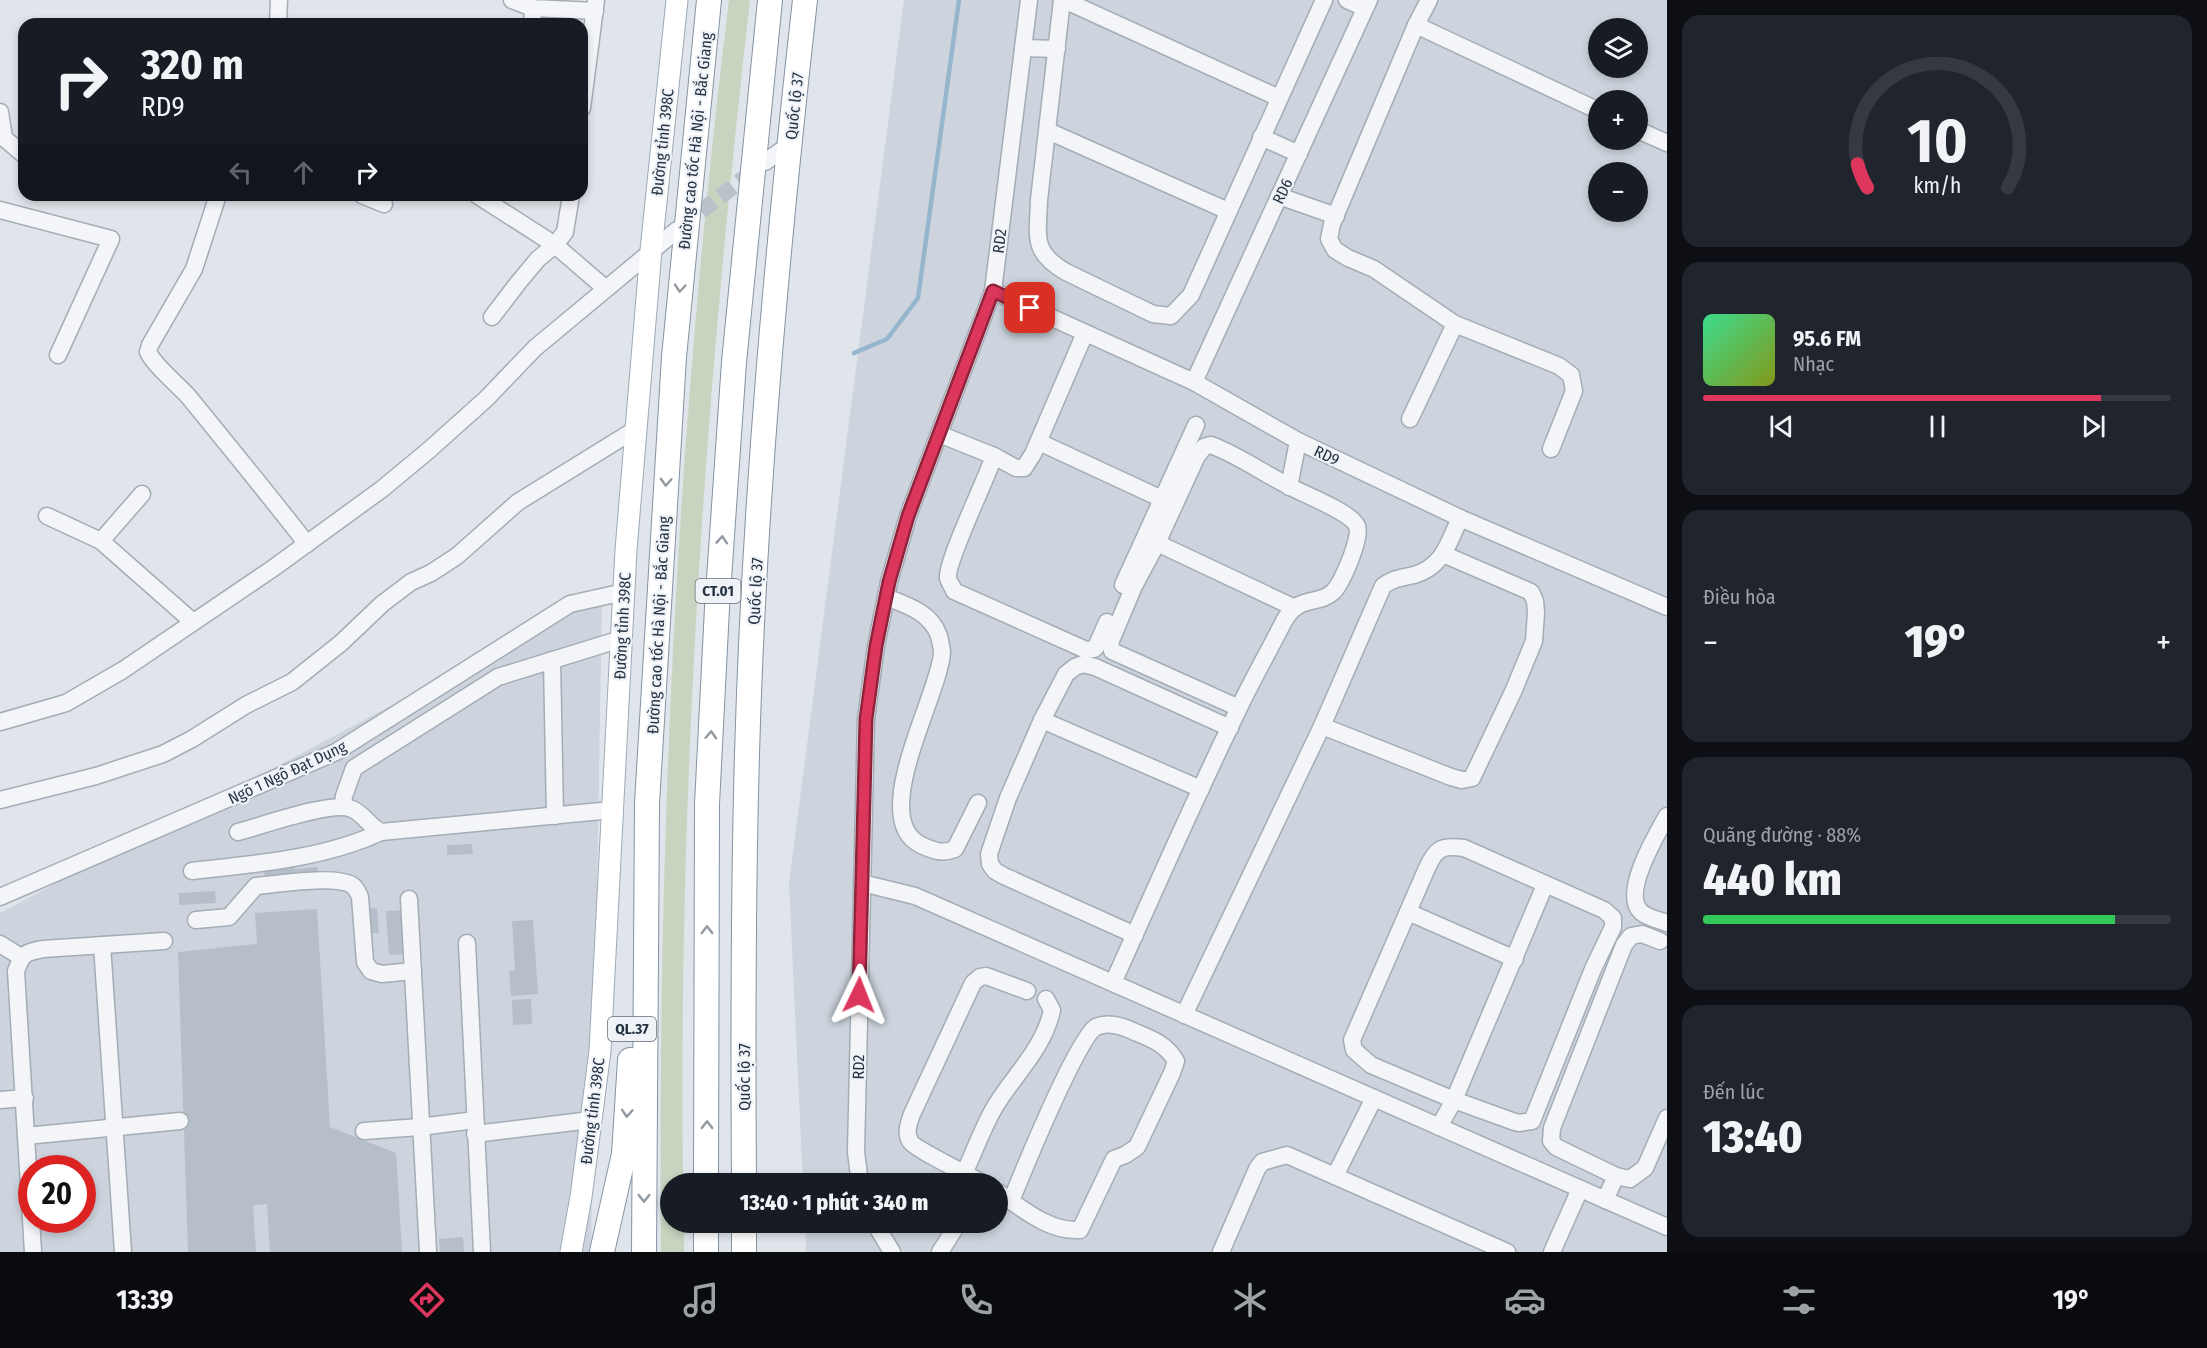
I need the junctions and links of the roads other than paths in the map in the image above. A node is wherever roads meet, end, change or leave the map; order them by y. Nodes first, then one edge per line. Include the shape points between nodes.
1 (279, 0) edge
2 (512, 0) edge
3 (677, 0) edge
4 (709, 0) edge
5 (770, 0) edge
6 (805, 0) edge
7 (1029, 0) edge
8 (1063, 0) edge
9 (1324, 0) edge
10 (1347, 0) edge
11 (1429, 0) edge
12 (1367, 4) edge
13 (595, 6) edge
14 (533, 16) edge
15 (278, 18) edge
16 (1416, 25) junction
17 (1023, 48) junction
18 (1057, 49) junction
19 (588, 61) edge
20 (1279, 98) junction
21 (1588, 106) edge
22 (0, 112) edge
23 (1048, 131) junction
24 (1648, 134) edge
25 (1261, 137) junction
26 (1667, 143) edge
27 (789, 146) junction
28 (18, 150) edge
29 (1299, 154) junction
30 (765, 162) tunnel mouth
31 (1279, 196) junction
32 (216, 201) edge
33 (377, 201) edge
34 (487, 201) edge
35 (570, 201) edge
36 (384, 204) dead end
37 (0, 210) edge
38 (1228, 211) junction
39 (1336, 216) junction
40 (677, 230) tunnel mouth
41 (555, 244) junction
42 (651, 250) junction
43 (605, 288) junction
44 (993, 291) junction
45 (492, 317) dead end
46 (1455, 324) junction
47 (1085, 333) junction
48 (58, 355) dead end
49 (1194, 382) junction
50 (1410, 419) dead end
51 (1196, 425) dead end
52 (636, 429) junction
53 (939, 434) junction
54 (1298, 441) junction
55 (1039, 442) junction
56 (1551, 449) dead end
57 (994, 456) junction
58 (1289, 487) junction
59 (142, 494) dead end
60 (1162, 499) junction
61 (46, 516) dead end
62 (1460, 518) junction
63 (101, 541) junction
64 (1157, 543) junction
65 (307, 544) junction
66 (1443, 554) junction
67 (624, 592) junction
68 (886, 597) junction
69 (1667, 607) edge
70 (1295, 608) junction
71 (193, 622) junction
72 (621, 639) junction
73 (552, 660) junction
74 (1239, 708) junction
75 (1042, 720) junction
76 (0, 722) edge
77 (1322, 726) junction
78 (1230, 728) junction
79 (1201, 789) junction
80 (0, 800) edge
81 (978, 802) dead end
82 (647, 803) junction
83 (343, 807) junction
84 (612, 810) junction
85 (555, 816) junction
86 (1667, 816) edge
87 (238, 832) dead end
88 (381, 832) junction
89 (192, 871) dead end
90 (862, 882) junction
91 (1545, 885) junction
92 (0, 897) edge
93 (409, 899) dead end
94 (1408, 912) junction
95 (196, 920) dead end
96 (1667, 924) edge
97 (1135, 935) junction
98 (164, 941) dead end
99 (1660, 941) dead end
100 (467, 943) dead end
101 (0, 945) edge
102 (102, 945) junction
103 (21, 957) junction
104 (1515, 959) junction
105 (413, 971) junction
106 (1113, 983) junction
107 (1027, 992) dead end
108 (1046, 999) dead end
109 (1184, 1015) junction
110 (25, 1098) junction
111 (1374, 1098) junction
112 (0, 1100) edge
113 (1454, 1100) junction
114 (1667, 1118) edge
115 (475, 1120) junction
116 (591, 1120) junction
117 (180, 1121) dead end
118 (420, 1127) junction
119 (1439, 1127) junction
120 (114, 1128) junction
121 (364, 1131) dead end
122 (26, 1136) junction
123 (706, 1173) edge
124 (744, 1173) edge
125 (859, 1173) edge
126 (964, 1173) joint
127 (1335, 1176) junction
128 (1616, 1176) junction
129 (1580, 1189) junction
130 (1004, 1197) edge
131 (1605, 1200) junction
132 (1667, 1227) edge
133 (706, 1233) edge
134 (744, 1233) edge
135 (880, 1233) edge
136 (952, 1233) edge
137 (33, 1252) edge
138 (123, 1252) edge
139 (428, 1252) edge
140 (482, 1252) edge
141 (571, 1252) edge
142 (602, 1252) edge
143 (644, 1252) edge
144 (706, 1252) edge
145 (744, 1252) edge
146 (892, 1252) edge
147 (940, 1252) edge
148 (1221, 1252) edge
149 (1507, 1252) edge
150 (1552, 1252) edge

1 - 15 street
2 - 14 street
3 - 42 main road, Đường tỉnh 398C
4 -> 82 highway, Đường cao tốc Hà Nội - Bắc Giang via 674,357
123 -> 5 highway, CT.01 via 707,804 717,608 734,363
6 - 27 highway, Quốc lộ 37
7 - 17 street, RD2
8 - 18 street
8 - 20 street
9 - 20 street
10 - 12 street
11 - 16 street
12 - 29 street, RD6
13 - 14 street
13 - 19 street
16 - 21 street
16 - 39 street
17 - 18 street
17 - 44 street, RD2
18 - 23 street
20 - 25 street
22 - 28 street via 4,138
23 - 38 street
23 - 38 street via 1038,230 1041,253 1066,272 1153,314 1171,316 1191,295
24 - 26 street
25 - 29 street
25 - 38 street
27 - 30 street
27 - 124 highway, Quốc lộ 37 via 760,485 747,754
29 - 31 street, RD6
31 - 39 street
31 - 49 street, RD6
32 - 65 street via 194,269 148,352
33 - 36 street
34 - 41 street
35 - 41 street via 565,232
37 - 48 street via 111,239
39 - 46 street via 1329,239 1335,250 1374,268
40 - 42 street
41 - 43 street
41 - 45 street via 531,267
42 - 43 street
42 - 52 main road, Đường tỉnh 398C
43 - 65 street via 535,348 429,450
44 - 47 street, RD9
44 - 53 street, RD2
46 - 50 street
46 - 56 street via 1559,366 1571,375 1574,391
47 - 49 street, RD9
47 - 55 street
49 - 54 street, RD9
51 - 60 street
52 - 67 main road, Đường tỉnh 398C
52 - 80 street via 518,502 457,556 382,604 292,682 163,754
53 - 57 street
53 - 68 street, RD2 via 908,516
54 - 58 street
54 - 62 street, RD9
55 - 57 street via 1024,468
55 - 60 street
57 - 60 street via 954,553 948,578 954,591 1086,650 1096,647
58 - 64 street via 1210,444 1197,456
58 - 70 street via 1350,518 1357,526 1359,538 1332,593
59 - 63 street
61 - 63 street
62 - 66 street
62 - 69 street, RD9
63 - 71 street
64 - 70 street
64 - 74 street via 1115,627 1112,651
65 - 71 street
66 - 77 street via 1429,570 1391,580 1383,586
66 - 77 street via 1531,592 1535,601 1534,641 1472,778 1462,780
67 - 72 main road, Đường tỉnh 398C
67 - 92 street, Ngõ 1 Ngô Đạt Dụng via 570,604 336,752
68 - 81 street via 918,610 932,622 942,652 902,788 901,813 907,833 936,852 955,849
68 - 90 street, RD2 via 866,719
70 - 74 street
71 - 76 street via 66,703
72 - 73 street
72 - 84 main road, Đường tỉnh 398C
73 - 83 street via 498,678 354,768
73 - 85 street
74 - 78 street
75 - 78 street via 1066,674 1083,664
75 - 79 street
75 - 97 street via 1008,798 988,854 990,864 1004,876
77 - 109 street
78 - 79 street
79 - 97 street
82 -> 142 highway, QL.37 via 624,1154
82 -> 143 highway, Đường cao tốc Hà Nội - Bắc Giang
83 - 87 street via 333,806
83 - 88 street via 361,814 371,828
84 - 85 street
84 - 116 main road, Đường tỉnh 398C via 600,1051
85 - 88 street
86 - 96 street via 1646,855 1635,891 1641,911
88 - 89 street via 362,841 306,855
90 - 106 street via 915,896
90 - 125 street, RD2
91 - 94 street via 1464,848 1450,846 1434,853
91 - 104 street
91 - 113 street via 1604,910 1613,918 1613,927 1532,1121 1519,1123
93 - 105 street
94 - 104 street
94 - 113 street via 1352,1040 1354,1050 1371,1065
95 - 105 street via 229,917 256,886 342,882 358,890 365,962 371,971
97 - 106 street
98 - 102 street
99 - 128 street via 1642,934 1631,936 1624,945 1552,1128 1551,1141 1556,1147
100 - 115 street
101 - 103 street
102 - 103 street via 43,950
102 - 120 street
103 - 110 street via 16,971
104 - 113 street
105 - 118 street
106 - 109 street
107 - 126 street via 986,976 973,983 912,1114 908,1130 913,1146
108 - 126 street via 1052,1010 1045,1033 994,1107
109 - 111 street
110 - 112 street
110 - 122 street
111 - 119 street
111 - 127 street
113 - 119 street
114 - 128 street via 1645,1168 1630,1179
115 - 116 street
115 - 118 street
115 - 140 street
116 - 141 main road, Đường tỉnh 398C
117 - 120 street
118 - 121 street
118 - 139 street
119 - 129 street
120 - 122 street
120 - 138 street
122 - 137 street
127 - 148 street via 1287,1155 1262,1162
127 - 149 street
128 - 131 street
129 - 131 street
129 - 150 street
130 - 130 street via 1093,1028 1116,1025 1160,1042 1170,1052 1176,1060 1172,1073 1137,1148 1114,1159 1080,1230 1056,1228
131 - 132 street
133 - 144 highway
134 - 145 highway
135 - 146 street
136 - 147 street

